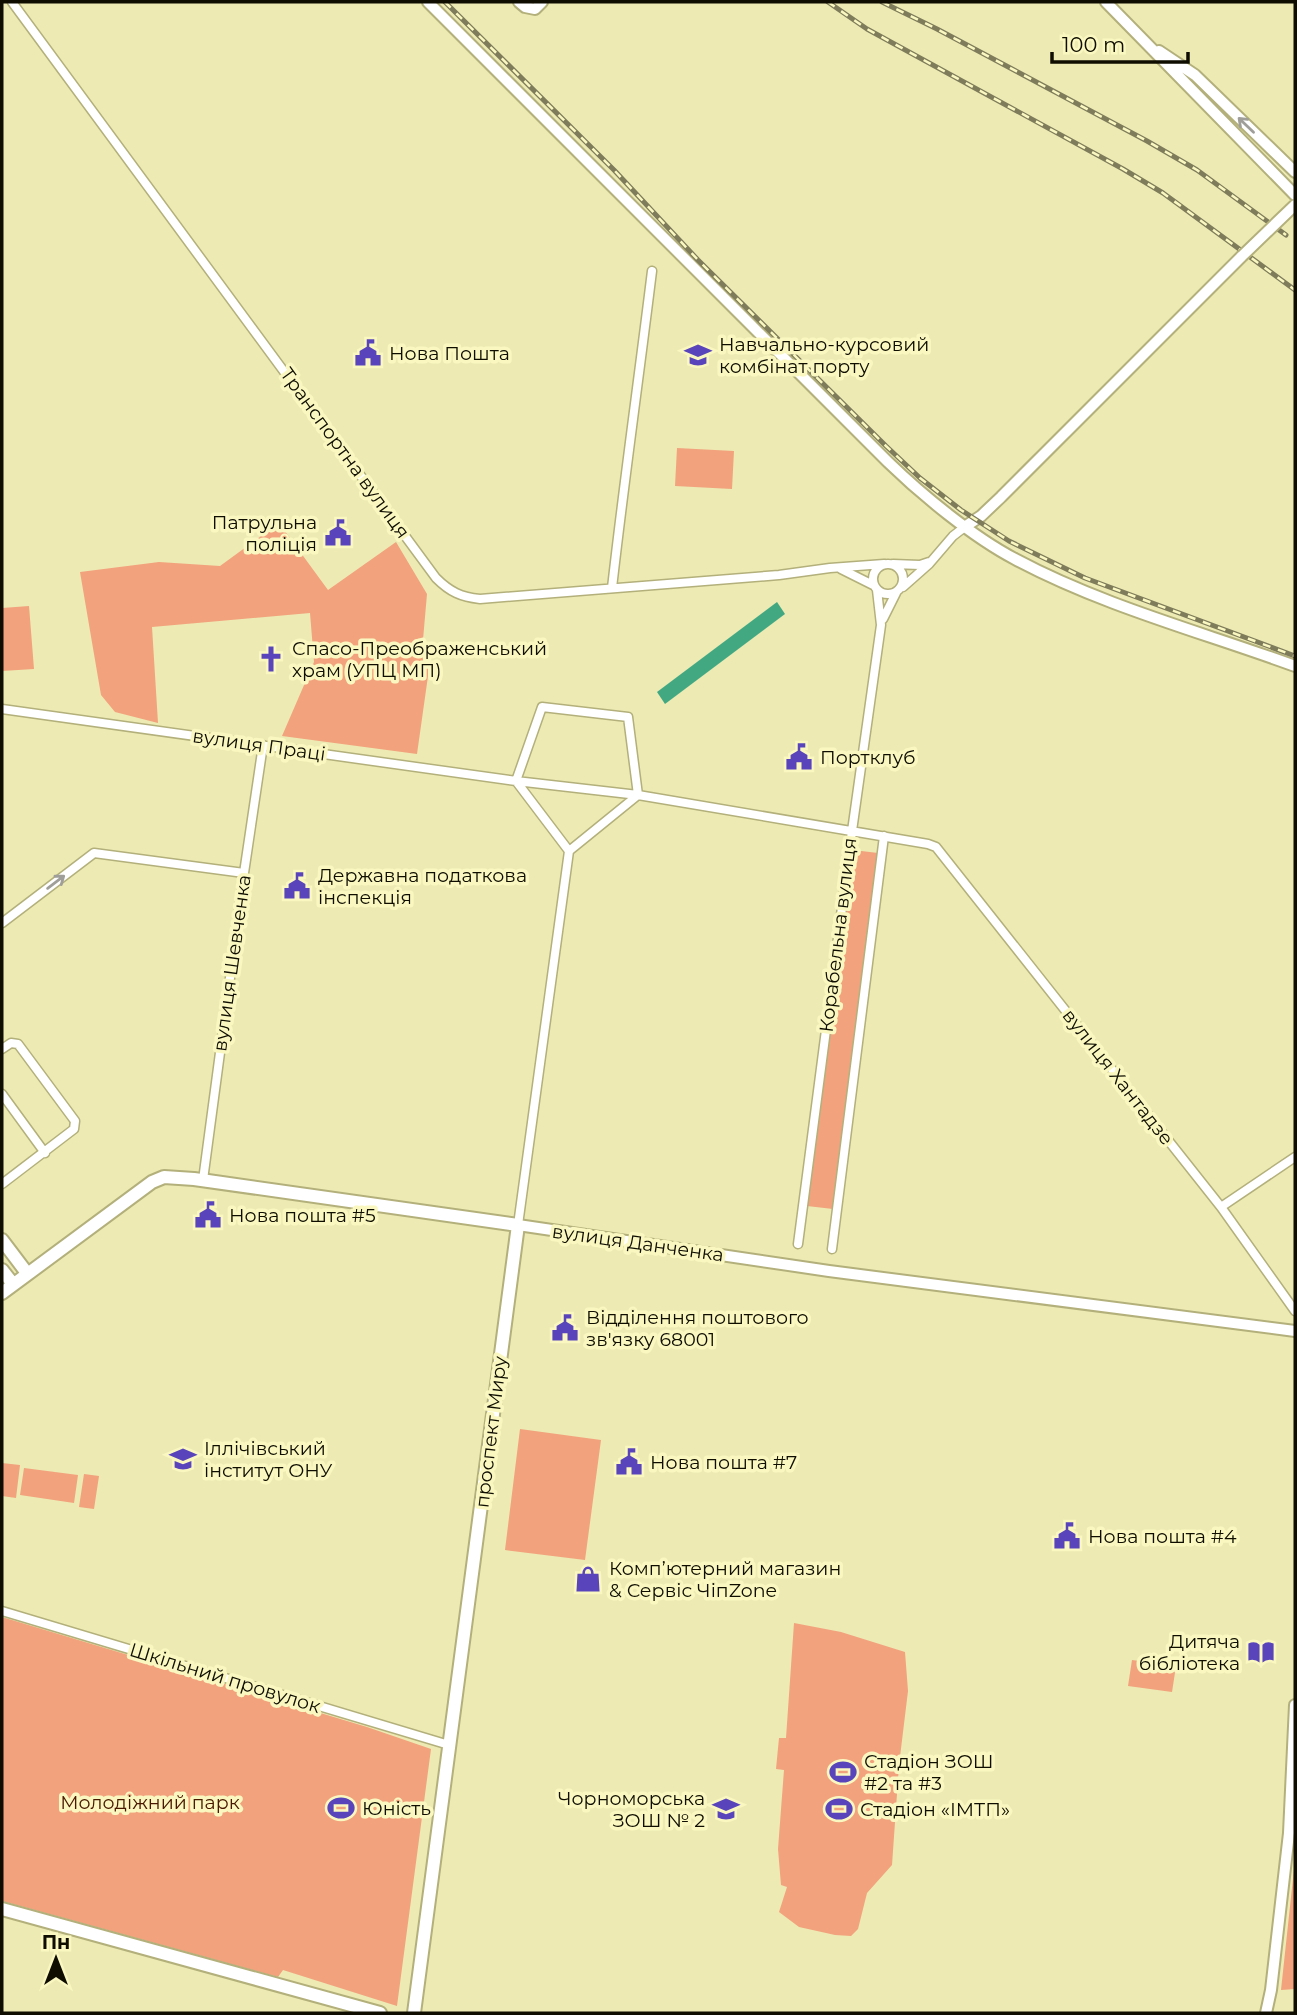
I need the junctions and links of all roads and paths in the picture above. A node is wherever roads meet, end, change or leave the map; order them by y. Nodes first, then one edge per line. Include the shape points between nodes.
1 (12, 2) edge
2 (428, 2) edge
3 (519, 2) edge
4 (542, 2) edge
5 (1106, 2) edge
6 (1140, 38) junction
7 (1295, 172) edge
8 (1295, 195) edge
9 (1295, 205) edge
10 (652, 271) dead end
11 (966, 526) junction
12 (934, 559) junction
13 (886, 564) junction
14 (835, 568) junction
15 (612, 588) junction
16 (875, 588) junction
17 (898, 591) junction
18 (881, 625) junction
19 (1295, 666) edge
20 (2, 709) edge
21 (263, 746) junction
22 (516, 780) junction
23 (638, 795) junction
24 (852, 831) junction
25 (884, 836) junction
26 (569, 851) junction
27 (244, 873) junction
28 (2, 923) edge
29 (2, 1049) edge
30 (2, 1094) edge
31 (45, 1153) junction
32 (1295, 1157) edge
33 (203, 1180) junction
34 (2, 1184) edge
35 (1221, 1207) junction
36 (518, 1225) junction
37 (2, 1240) edge
38 (798, 1244) dead end
39 (832, 1249) dead end
40 (2, 1269) edge
41 (27, 1273) junction
42 (13, 1284) junction
43 (2, 1293) edge
44 (1295, 1311) edge
45 (1295, 1331) edge
46 (2, 1611) edge
47 (1295, 1705) edge
48 (449, 1745) junction
49 (2, 1909) edge
50 (380, 2013) edge
51 (414, 2013) edge
52 (1266, 2013) edge

1 - 15 street, Транспортна вулиця via 445,587 480,599
2 - 11 street via 905,478
3 - 4 street via 535,9
5 - 6 street
7 -> 6 street via 1195,75
6 - 8 street
9 - 11 street, bridge via 1001,497
10 - 15 street
11 - 12 street
11 - 19 street via 1048,576
12 - 13 street, Транспортна вулиця via 920,565
12 - 17 street
13 - 14 street, Транспортна вулиця
13 - 16 street via 873,574
13 - 17 street via 902,572
14 - 15 street, Транспортна вулиця
14 - 16 street
16 - 17 street via 887,595
16 - 18 street
17 - 18 street
18 - 24 street, Корабельна вулиця
20 - 21 street, вулиця Праці
21 - 22 street, вулиця Праці
21 - 27 street, вулиця Шевченка
22 - 23 street, вулиця Праці
22 - 23 street via 542,707 628,717
22 - 26 street
23 - 24 street
23 - 26 street
24 - 25 street
24 - 38 street, Корабельна вулиця
25 - 35 street, вулиця Хантадзе via 936,847
25 - 39 street, Корабельна вулиця
26 - 36 street, проспект Миру
28 -> 27 street via 94,853
27 - 33 street, вулиця Шевченка
29 - 31 street via 18,1044 75,1121 74,1129
30 - 31 street
31 - 34 street
32 - 35 street
33 - 36 main road, вулиця Данченка
33 - 41 main road, вулиця Данченка via 164,1177 152,1182
35 - 44 street, вулиця Хантадзе
36 - 45 street, вулиця Данченка via 829,1271
36 - 48 main road, проспект Миру
37 - 41 main road
40 - 42 main road
41 - 42 main road, вулиця Данченка
42 - 43 main road, вулиця Данченка
46 - 48 street, Шкільний провулок
47 - 52 street via 1289,1833
48 - 51 main road, проспект Миру
49 - 50 main road

